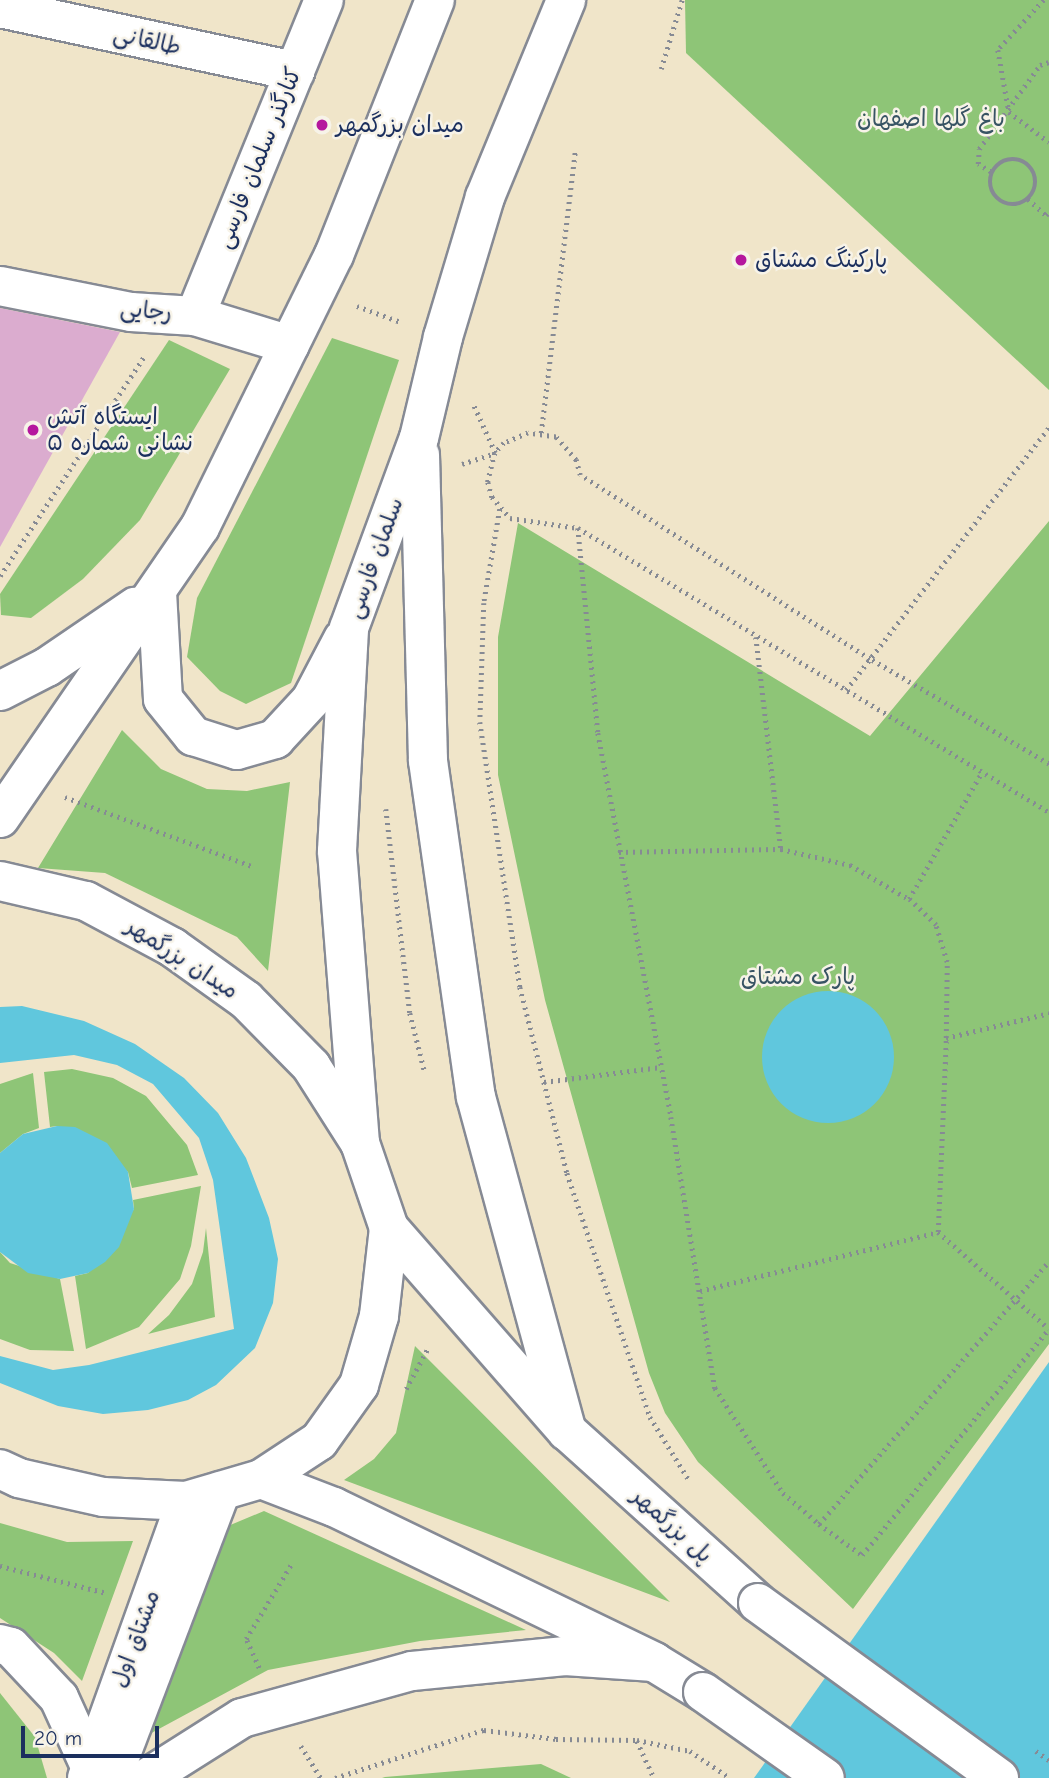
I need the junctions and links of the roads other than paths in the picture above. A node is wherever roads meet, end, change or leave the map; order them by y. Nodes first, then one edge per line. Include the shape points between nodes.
1 (324, 0) edge
2 (435, 0) edge
3 (566, 0) edge
4 (0, 9) edge
5 (295, 71) junction
6 (0, 286) edge
7 (195, 316) junction
8 (290, 345) junction
9 (419, 438) junction
10 (157, 592) junction
11 (349, 628) junction
12 (0, 691) edge
13 (0, 818) edge
14 (0, 881) edge
15 (360, 1143) junction
16 (389, 1228) junction
17 (567, 1431) junction
18 (0, 1469) edge
19 (261, 1479) junction
20 (203, 1496) junction
21 (0, 1644) edge
22 (654, 1662) junction
23 (97, 1774) edge
24 (147, 1778) edge
25 (825, 1778) edge
26 (999, 1778) edge

1 - 5 main road, کنارگذر سلمان فارسی
2 - 8 main road via 317,291
3 - 9 main road, سلمان فارسی via 485,197 443,337
4 - 5 main road, طالقانی
5 - 7 main road, کنارگذر سلمان فارسی
6 - 7 main road, رجایی via 131,312
7 - 8 main road, رجایی
8 - 10 main road via 200,527
9 - 11 main road, سلمان فارسی
9 - 17 main road via 428,761 476,1097
10 - 11 main road via 163,699 193,736 237,750 275,738 311,700
10 - 12 main road via 47,667
10 - 13 main road
11 - 15 main road, سلمان فارسی via 337,851
14 - 15 main road, میدان بزرگمهر via 86,901 172,947 226,984 311,1066
15 - 16 main road, میدان بزرگمهر
16 - 17 main road, پل بزرگمهر
16 - 19 main road, میدان بزرگمهر via 379,1316 359,1385 318,1441
17 - 26 main road, پل بزرگمهر, bridge via 758,1603
18 - 20 main road, میدان بزرگمهر via 19,1478 103,1497
19 - 20 main road, میدان بزرگمهر
19 - 22 main road via 334,1507
20 - 23 main road, مشتاق اول
21 - 23 main road via 11,1647 60,1698
22 - 24 main road via 565,1656 412,1671 242,1718
22 - 25 main road, bridge

